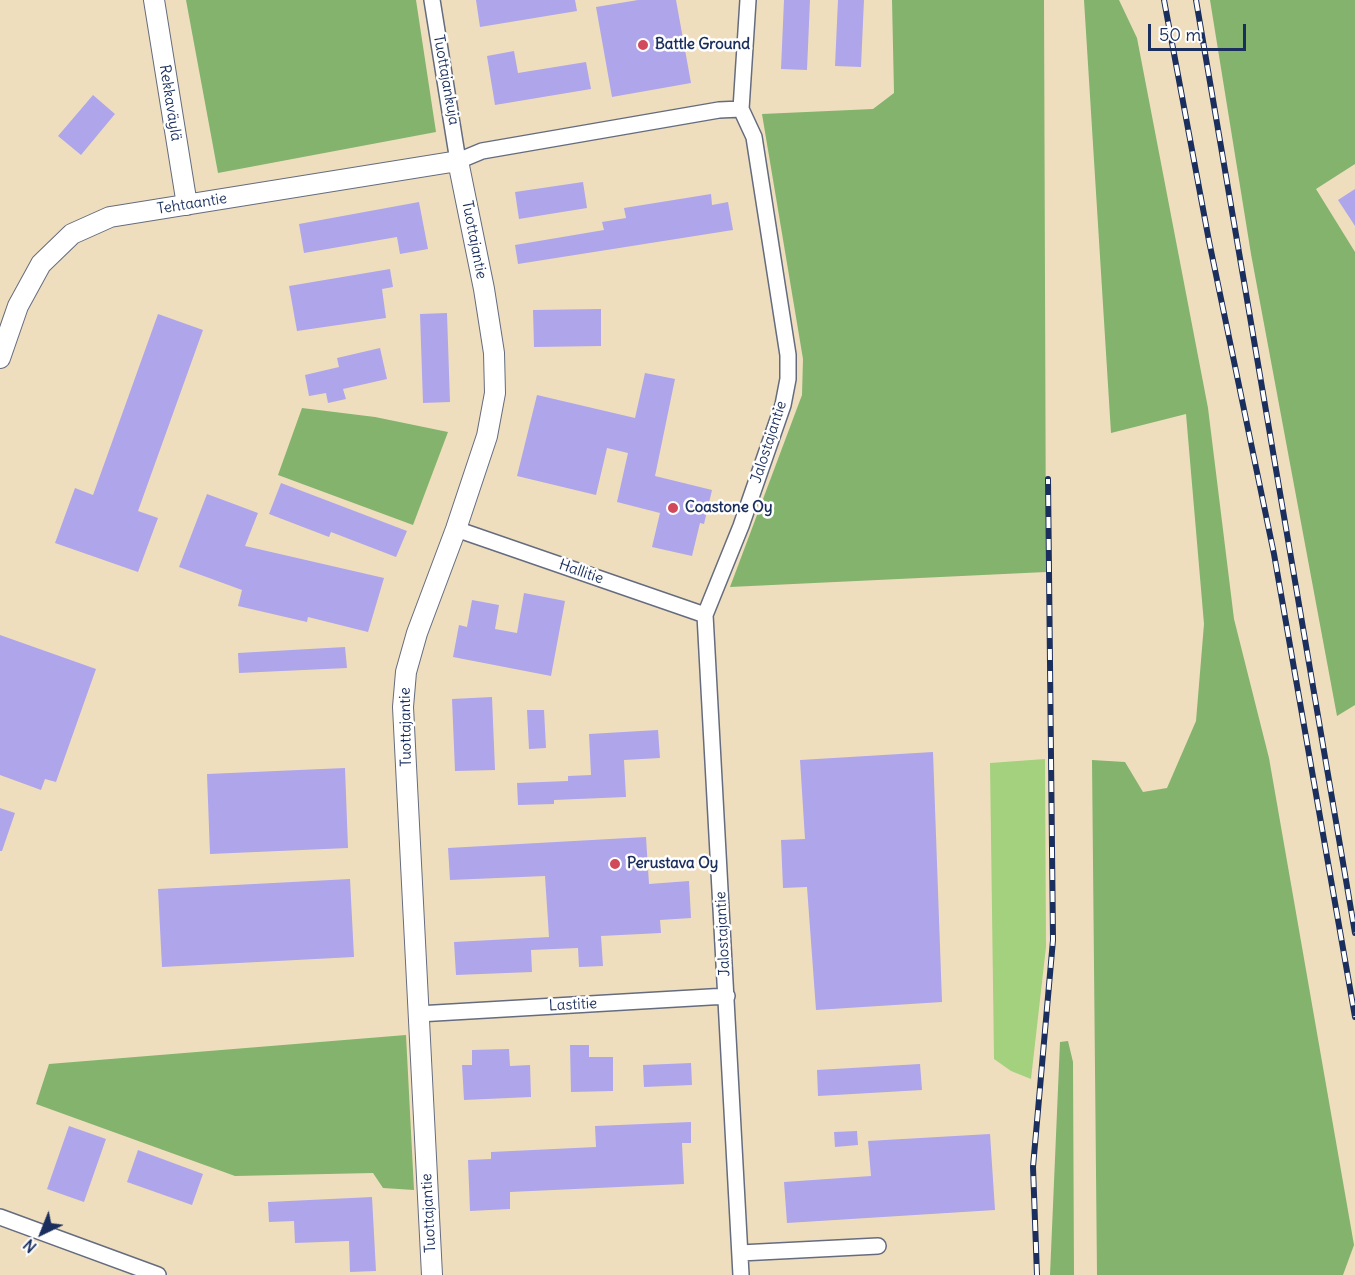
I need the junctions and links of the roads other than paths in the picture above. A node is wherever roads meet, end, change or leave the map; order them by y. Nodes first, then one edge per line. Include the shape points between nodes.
1 (432, 0) edge
2 (748, 0) edge
3 (154, 1) edge
4 (741, 109) junction
5 (458, 161) junction
6 (187, 205) junction
7 (0, 358) edge
8 (456, 529) junction
9 (705, 615) junction
10 (727, 996) junction
11 (418, 1014) junction
12 (0, 1217) edge
13 (878, 1246) dead end
14 (740, 1253) junction
15 (158, 1275) edge
16 (432, 1275) edge
17 (741, 1275) edge

1 - 5 street, Tuottajankuja
2 - 4 street
3 - 6 street, Rekkaväylä
4 - 5 street via 482,151
4 - 9 street, Jalostajantie via 754,137 788,355 788,380 780,416
5 - 6 street, Tehtaantie
5 - 8 street, Tuottajantie via 492,342 495,393 487,436
6 - 7 street, Tehtaantie via 110,217 72,234 41,264 18,306
8 - 9 street, Hallitie
8 - 11 street, Tuottajantie via 417,633 406,672 403,707
9 - 10 street, Jalostajantie
10 - 11 street, Lastitie
10 - 14 street, Jalostajantie
11 - 16 street, Tuottajantie
12 - 15 street
13 - 14 street
14 - 17 street, Jalostajantie

